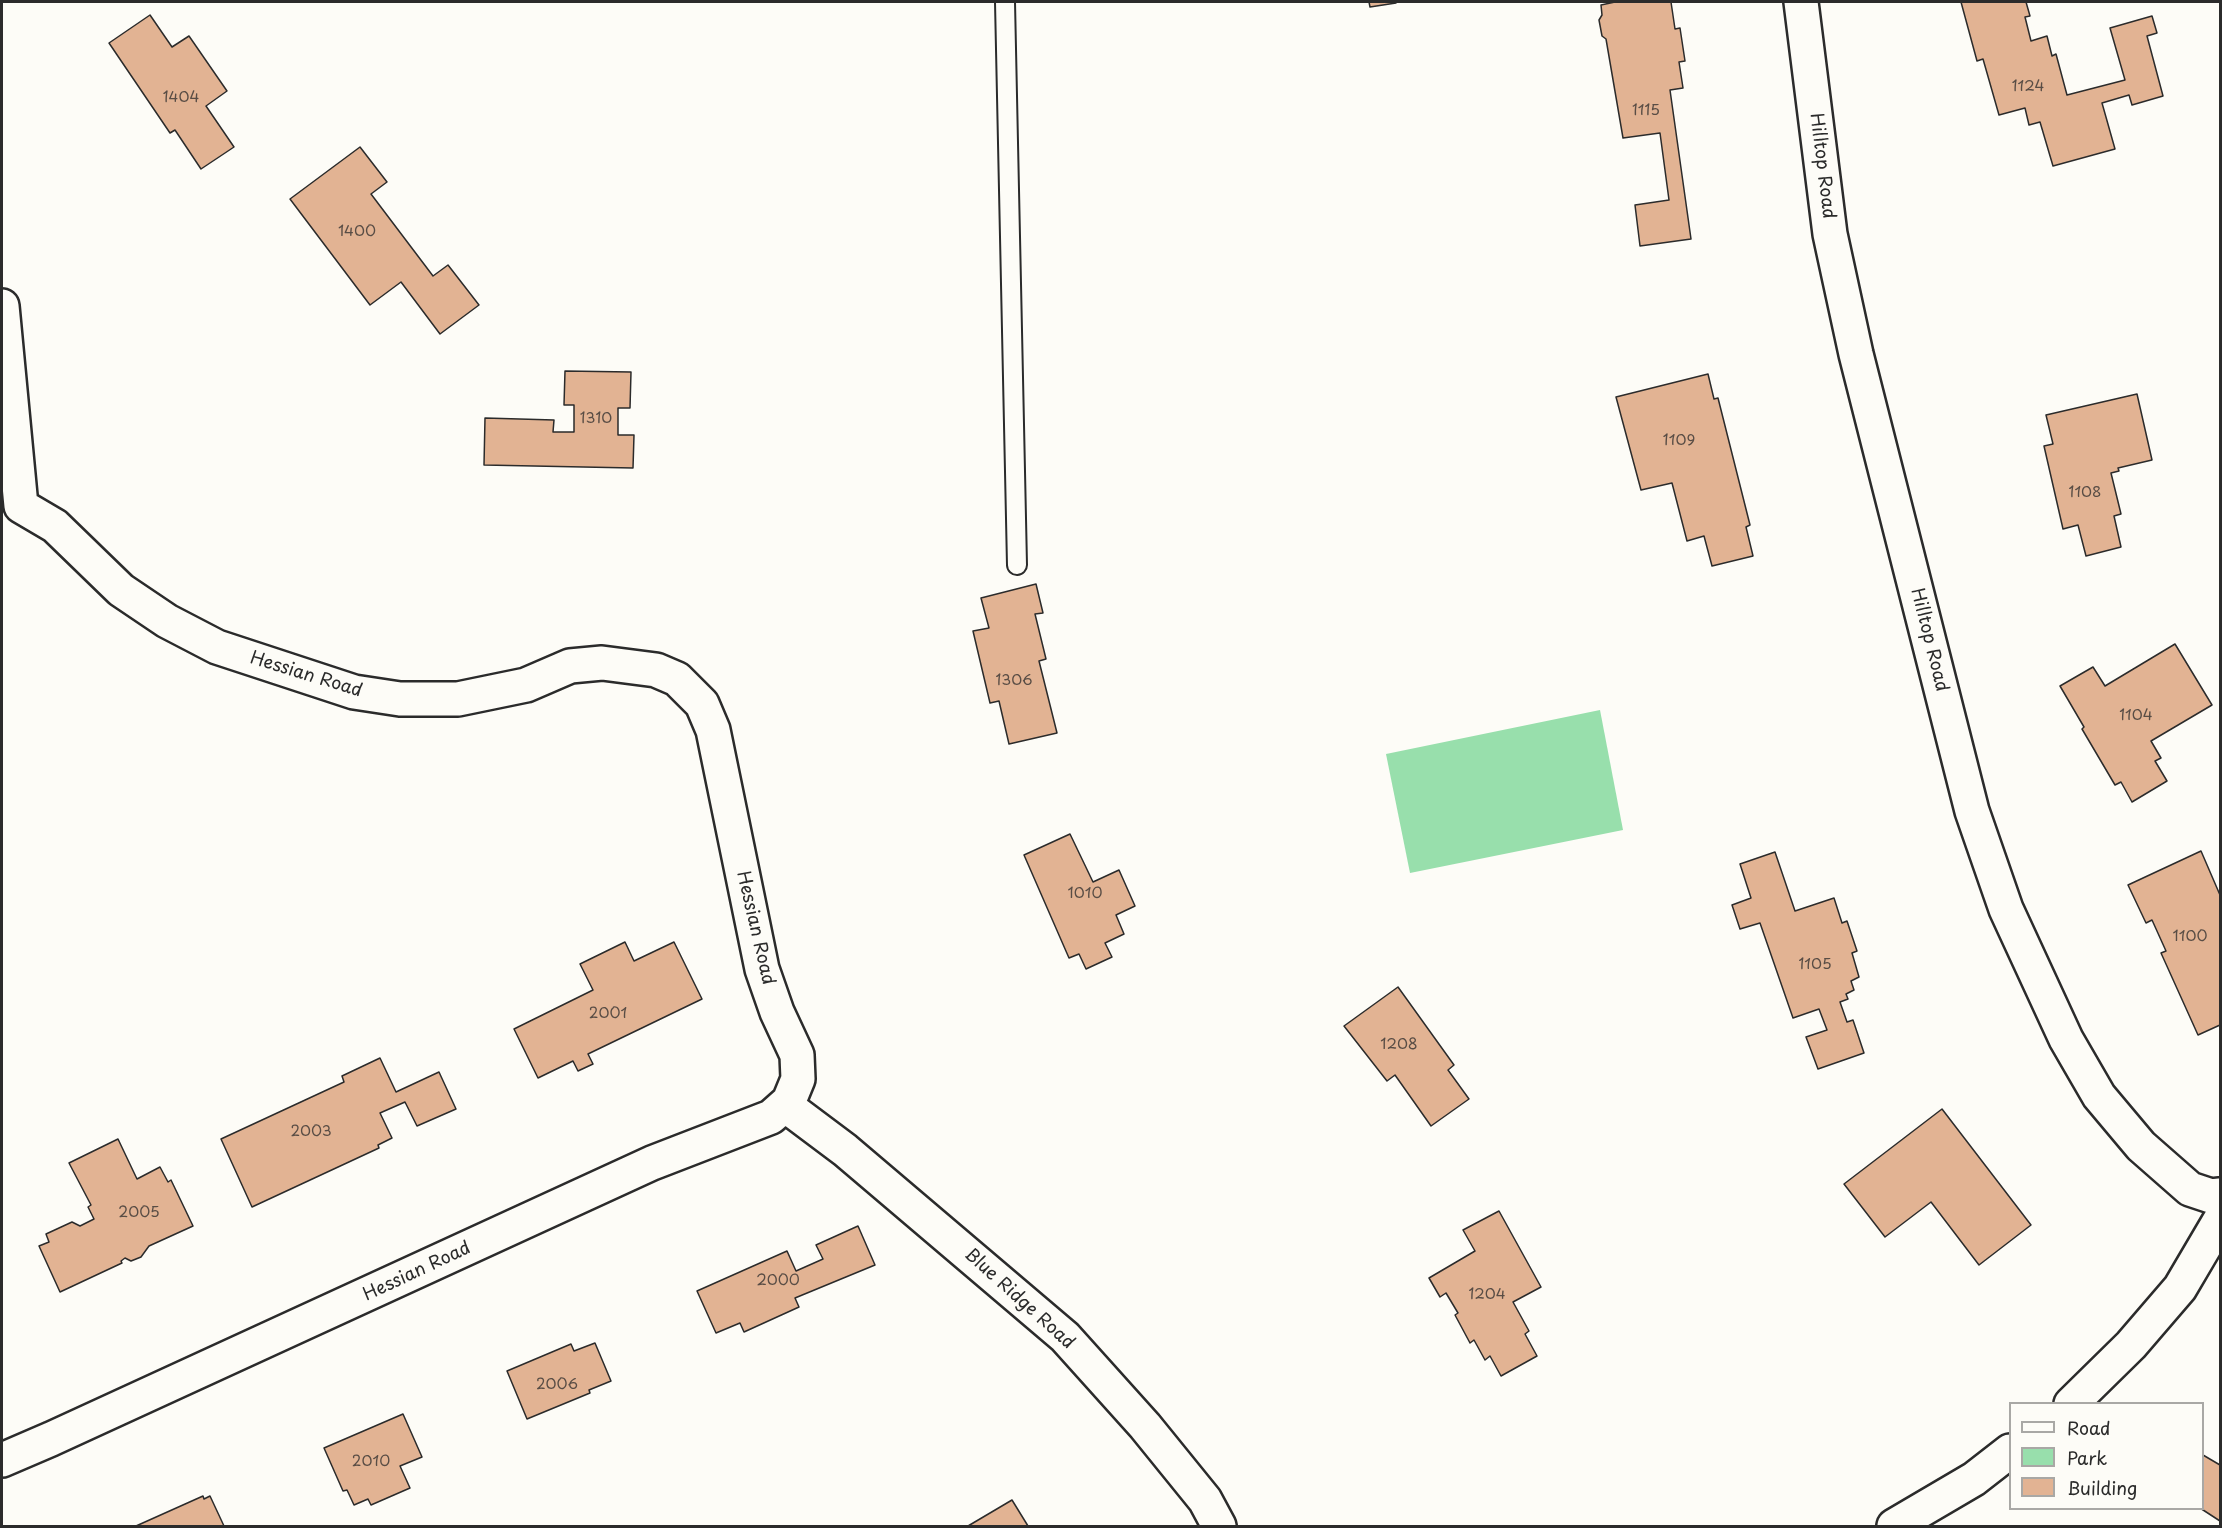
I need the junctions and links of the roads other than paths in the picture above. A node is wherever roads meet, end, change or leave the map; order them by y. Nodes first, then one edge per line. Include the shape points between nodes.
1 (1005, 2) edge
2 (1801, 2) edge
3 (2, 306) edge
4 (11, 502) edge
5 (1017, 565) dead end
6 (784, 1105) junction
7 (2220, 1195) edge
8 (2220, 1220) edge
9 (2073, 1402) edge
10 (2009, 1452) edge
11 (2, 1460) edge
12 (1219, 1527) edge
13 (1894, 1527) edge

1 - 5 lane
2 - 7 street, Hilltop Road via 1830,234 1856,354 1972,811 2006,909 2066,1040 2099,1096 2141,1146 2190,1189
3 - 4 street
4 - 6 street, Hessian Road via 55,526 121,590 167,621 217,647 354,692 400,699 458,699 526,685 570,666 602,663 656,669 677,680 702,704 713,730 762,969 797,1055 798,1079
6 - 11 street, Hessian Road via 771,1118 631,1173
6 - 12 street, Blue Ridge Road via 854,1158 1065,1337 1183,1472 1205,1500
8 - 9 street via 2180,1288 2131,1345
10 - 13 street via 1974,1479

